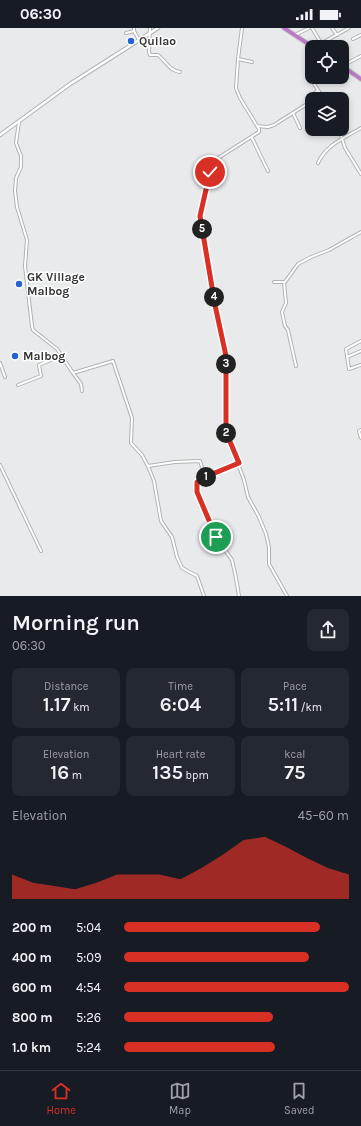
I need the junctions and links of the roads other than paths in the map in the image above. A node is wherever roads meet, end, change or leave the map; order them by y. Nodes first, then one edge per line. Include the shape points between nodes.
1 (150, 28) edge
2 (158, 28) edge
3 (242, 28) edge
4 (284, 28) edge
5 (309, 28) edge
6 (312, 28) edge
7 (332, 28) edge
8 (349, 28) edge
9 (134, 29) edge
10 (126, 33) dead end
11 (150, 33) junction
12 (361, 34) edge
13 (337, 35) junction
14 (295, 36) junction
15 (353, 39) dead end
16 (139, 40) junction
17 (319, 40) edge
18 (327, 40) edge
19 (305, 42) edge
20 (361, 56) edge
21 (238, 59) junction
22 (252, 62) dead end
23 (349, 62) edge
24 (349, 71) edge
25 (180, 72) dead end
26 (361, 79) edge
27 (314, 84) edge
28 (317, 91) joint
29 (294, 113) junction
30 (18, 122) junction
31 (257, 126) junction
32 (300, 128) dead end
33 (361, 128) edge
34 (0, 134) edge
35 (341, 136) edge
36 (252, 138) junction
37 (342, 140) junction
38 (318, 164) dead end
39 (268, 171) dead end
40 (361, 174) edge
41 (361, 232) edge
42 (274, 282) dead end
43 (284, 282) junction
44 (361, 341) edge
45 (361, 351) edge
46 (62, 355) junction
47 (347, 357) junction
48 (0, 363) edge
49 (361, 365) edge
50 (296, 366) dead end
51 (73, 373) junction
52 (5, 377) dead end
53 (18, 385) dead end
54 (82, 391) dead end
55 (361, 430) edge
56 (361, 438) edge
57 (239, 463) junction
58 (0, 465) edge
59 (148, 466) junction
60 (205, 477) junction
61 (41, 551) dead end
62 (204, 596) edge
63 (239, 596) edge
64 (287, 596) edge

1 - 11 street
2 - 11 street
3 - 21 street
4 - 14 highway
5 - 14 street
6 - 17 street
7 - 13 street
8 - 13 street
9 - 10 street
9 - 16 street
11 - 16 street
11 - 25 street via 150,55 158,55 168,67
12 - 15 street
13 - 18 street
14 - 19 highway
16 - 30 street via 70,84
20 - 23 street
21 - 22 street
21 - 31 street via 236,88
24 - 26 highway
27 - 28 street
28 - 29 street via 307,104
29 - 31 street via 274,124
29 - 32 street
30 - 34 street
30 - 46 street via 16,142 21,156 21,167 16,178 15,191 27,240 25,266 32,326 33,330
31 - 36 street via 259,132
33 - 37 street
35 - 37 street
36 - 39 street
36 - 57 street via 215,160 200,216 226,356 226,432
37 - 38 street via 326,150
37 - 40 street
41 - 43 street via 298,264
42 - 43 street
43 - 50 street via 286,303 282,312
44 - 47 street via 346,349
45 - 47 street
46 - 51 street
46 - 53 street via 39,365 41,376
47 - 49 street via 349,369
48 - 52 street
51 - 54 street via 81,384
51 - 59 street via 113,361 132,418 131,443
55 - 56 street
57 - 60 street
57 - 64 street via 248,497 266,534 269,564
58 - 61 street
59 - 60 street via 200,461
59 - 62 street via 154,481 161,521 172,537 182,568 197,576
60 - 63 street via 197,482 197,492 216,537 232,560

